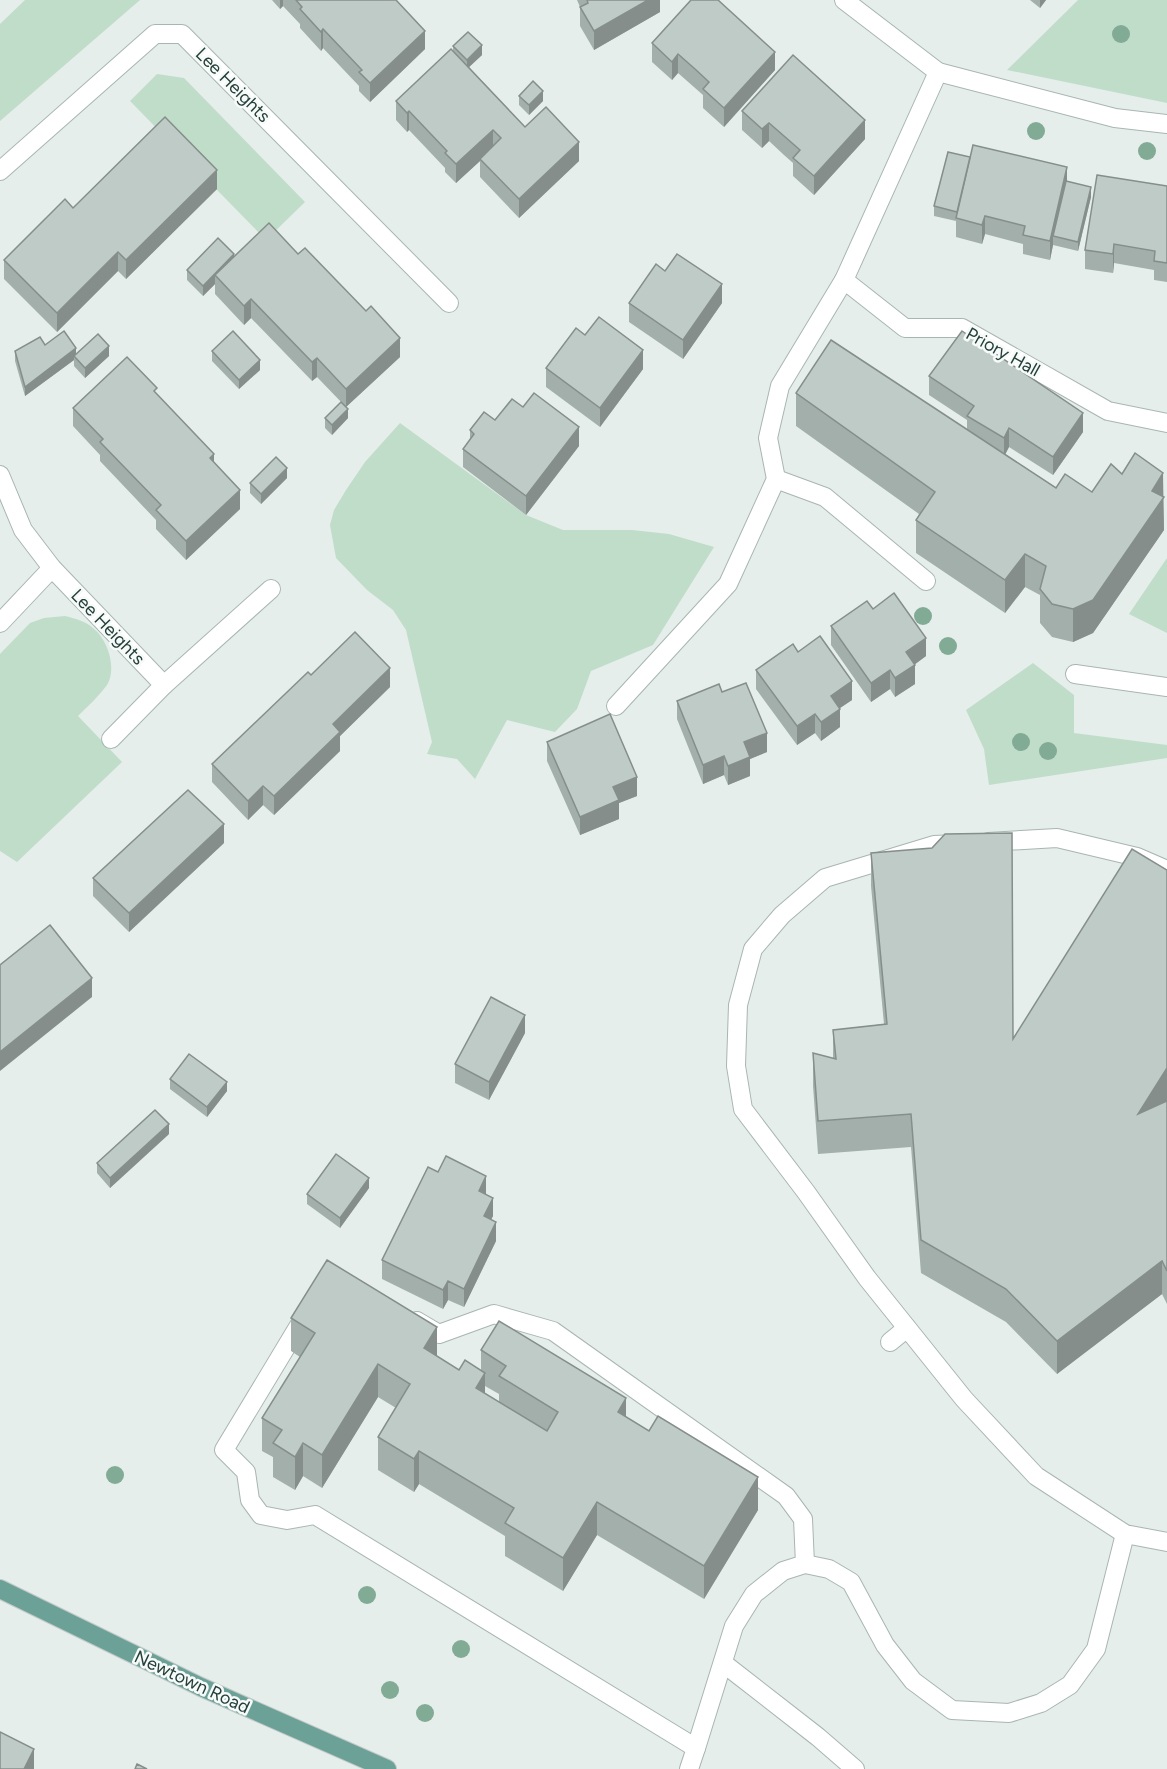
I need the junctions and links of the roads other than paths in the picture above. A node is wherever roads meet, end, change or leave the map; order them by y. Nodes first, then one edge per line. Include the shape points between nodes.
1 (844, 0) edge
2 (938, 72) junction
3 (1167, 124) edge
4 (0, 171) edge
5 (844, 280) junction
6 (449, 303) dead end
7 (1167, 423) edge
8 (0, 475) edge
9 (776, 479) junction
10 (52, 568) junction
11 (926, 581) dead end
12 (271, 589) dead end
13 (0, 622) edge
14 (1075, 674) dead end
15 (164, 685) junction
16 (1167, 687) edge
17 (616, 706) dead end
18 (111, 739) dead end
19 (1167, 870) edge
20 (314, 1302) edge
21 (400, 1312) edge
22 (907, 1328) junction
23 (890, 1342) dead end
24 (1125, 1534) junction
25 (1167, 1542) edge
26 (805, 1564) junction
27 (0, 1589) edge
28 (723, 1663) junction
29 (696, 1748) junction
30 (387, 1769) edge
31 (689, 1769) edge
32 (855, 1769) edge

1 - 2 street
2 - 3 street via 1115,118
2 - 5 street
4 - 6 street, Lee Heights via 154,34 182,34
5 - 7 street, Priory Hall via 905,328 962,328 1108,411
5 - 9 street via 780,386 768,438
8 - 10 street, Lee Heights via 24,531
9 - 11 street via 825,497
9 - 17 street via 728,584
10 - 13 street
10 - 15 street, Lee Heights
12 - 15 street
14 - 16 street
15 - 18 street
19 - 22 street via 1137,857 1057,838 934,845 825,878 782,915 753,950 738,1005 736,1066 743,1109
20 - 29 street via 224,1450 246,1472 250,1500 261,1515 287,1520 315,1515
21 - 26 street via 440,1334 494,1314 553,1330 786,1496 802,1519
22 - 23 street
22 - 24 street via 964,1399 1036,1476
24 - 25 street
24 - 26 street via 1096,1649 1070,1685 1041,1703 1009,1713 952,1710 913,1681 885,1645 850,1582 829,1569
26 - 28 street via 783,1571 753,1594 734,1626
27 - 30 main road, Newtown Road via 201,1687
28 - 29 street
28 - 32 street
29 - 31 street

